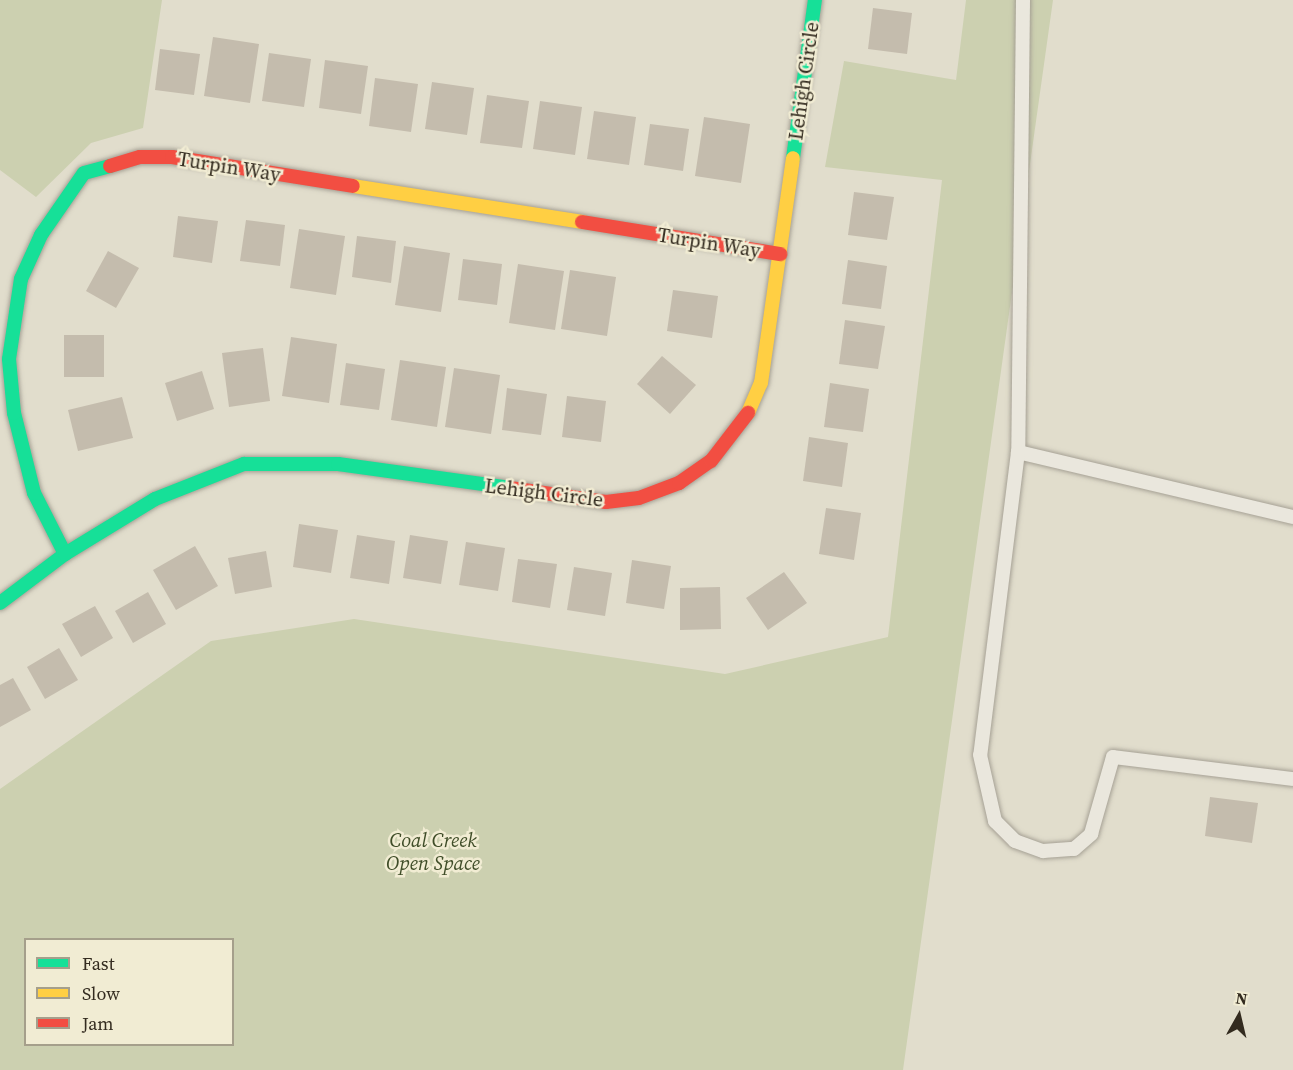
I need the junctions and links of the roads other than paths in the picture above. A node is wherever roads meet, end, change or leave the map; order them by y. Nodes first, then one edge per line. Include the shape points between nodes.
1 (815, 0) edge
2 (1023, 0) edge
3 (780, 254) junction
4 (1018, 452) junction
5 (1293, 517) edge
6 (65, 554) junction
7 (0, 603) edge
8 (1293, 779) edge

1 - 3 street, Lehigh Circle
2 - 4 lane
3 - 6 street, Lehigh Circle via 761,383 741,427 711,461 680,483 639,498 606,502 338,464 244,464 154,499
3 - 6 street, Turpin Way via 172,157 140,157 84,173 41,235 21,279 9,359 14,413 34,493
4 - 5 lane
4 - 8 lane via 980,755 995,821 1015,841 1043,851 1074,849 1091,834 1113,757
6 - 7 street, Lehigh Circle

